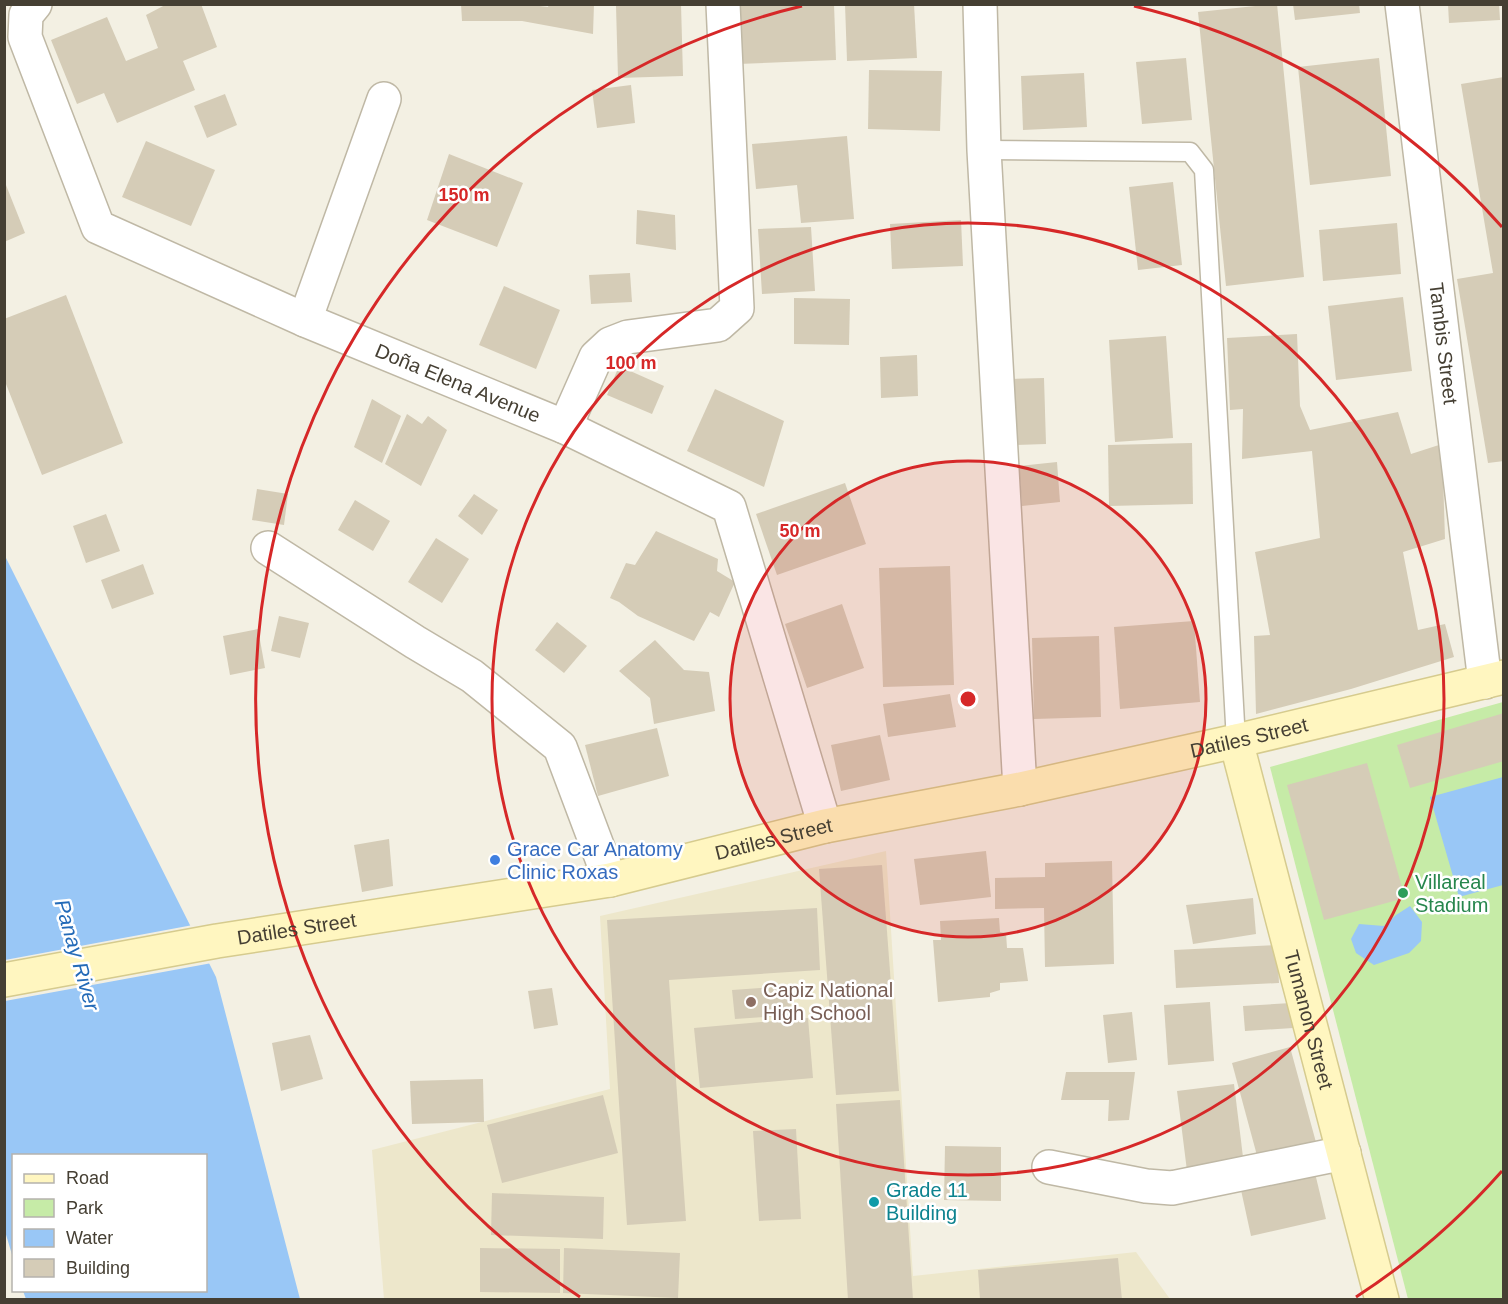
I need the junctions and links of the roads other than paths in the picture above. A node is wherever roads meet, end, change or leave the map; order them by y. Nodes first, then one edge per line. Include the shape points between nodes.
1 (34, 4) edge
2 (723, 4) edge
3 (980, 4) edge
4 (1402, 4) edge
5 (384, 99) dead end
6 (984, 150) junction
7 (305, 320) junction
8 (565, 427) junction
9 (268, 548) dead end
10 (1494, 680) edge
11 (1236, 741) junction
12 (1020, 789) junction
13 (825, 826) junction
14 (610, 880) junction
15 (4, 981) edge
16 (1344, 1153) junction
17 (1049, 1167) dead end
18 (1382, 1299) edge

1 - 7 street, Doña Elena Avenue via 26,15 26,37 98,227
2 - 8 street via 737,308 718,325 610,344 596,357
3 - 6 street
4 - 10 street, Tambis Street
5 - 7 street
6 - 11 lane via 1190,152 1204,170
6 - 12 street
7 - 8 street, Doña Elena Avenue
8 - 13 street, Doña Elena Avenue via 729,507
9 - 14 street via 472,676 560,747
10 - 11 main road, Datiles Street
11 - 12 main road, Datiles Street
11 - 16 main road, Tumanon Street
12 - 13 main road, Datiles Street
13 - 14 main road, Datiles Street
14 - 15 main road, Datiles Street via 217,941
16 - 17 street via 1172,1188
16 - 18 main road, Tumanon Street

